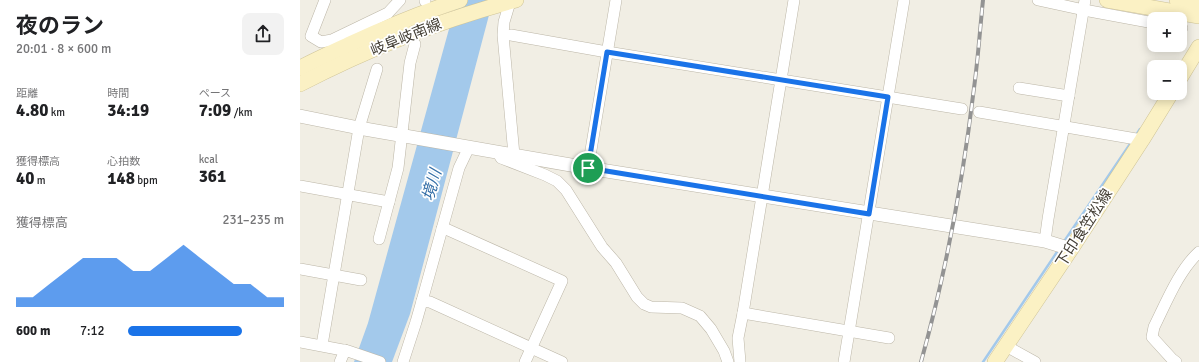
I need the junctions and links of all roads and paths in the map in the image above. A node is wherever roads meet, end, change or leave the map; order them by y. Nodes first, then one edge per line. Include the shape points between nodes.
1 (326, 0) edge
2 (400, 0) edge
3 (460, 0) edge
4 (616, 0) edge
5 (794, 0) edge
6 (904, 0) edge
7 (1038, 0) edge
8 (1177, 0) edge
9 (1114, 1) edge
10 (509, 2) edge
11 (1199, 4) edge
12 (1084, 5) edge
13 (1199, 16) edge
14 (1147, 21) edge
15 (511, 34) dead end
16 (415, 44) dead end
17 (1199, 47) edge
18 (607, 52) junction
19 (1187, 67) edge
20 (300, 68) edge
21 (377, 69) dead end
22 (781, 80) junction
23 (300, 84) edge
24 (1019, 88) dead end
25 (1069, 96) junction
26 (888, 97) junction
27 (1166, 100) edge
28 (962, 109) dead end
29 (979, 112) dead end
30 (300, 116) edge
31 (1064, 127) junction
32 (359, 128) junction
33 (406, 136) junction
34 (1140, 140) junction
35 (465, 147) junction
36 (498, 153) junction
37 (514, 156) junction
38 (588, 168) junction
39 (300, 186) edge
40 (348, 194) junction
41 (762, 196) junction
42 (389, 202) junction
43 (869, 214) junction
44 (442, 229) junction
45 (379, 239) dead end
46 (1048, 242) junction
47 (1070, 249) junction
48 (1199, 252) edge
49 (300, 269) edge
50 (334, 274) junction
51 (361, 280) dead end
52 (422, 301) junction
53 (743, 313) junction
54 (849, 332) junction
55 (888, 338) dead end
56 (300, 342) edge
57 (322, 345) junction
58 (1006, 346) junction
59 (532, 348) junction
60 (346, 351) junction
61 (1173, 361) edge
62 (340, 362) edge
63 (380, 362) edge
64 (403, 362) edge
65 (525, 362) edge
66 (562, 362) edge
67 (728, 362) edge
68 (740, 362) edge
69 (844, 362) edge
70 (995, 362) edge
71 (1035, 362) edge

1 - 2 street via 311,36 321,42 332,40 388,13
3 - 20 main road, 岐阜岐南線 via 372,34
4 - 18 street
5 - 22 street
6 - 26 street
7 - 12 street
8 - 11 main road
9 - 13 main road
10 - 23 main road, 岐阜岐南線 via 449,19 386,43
10 - 37 street via 503,35
12 - 14 street
12 - 25 street
15 - 18 street
16 - 33 street via 410,63
17 - 19 main road
18 - 22 street
18 - 38 street
21 - 32 street
22 - 26 street
22 - 41 street
24 - 25 street
25 - 31 street
26 - 28 street
26 - 43 street
27 - 34 main road, 下印食笠松線
29 - 31 street
30 - 32 street
31 - 34 street
31 - 46 street via 1048,219
32 - 33 street
32 - 40 street
33 - 35 street
33 - 42 street
34 - 47 main road, 下印食笠松線
35 - 36 street
35 - 44 street
36 - 37 street
36 - 67 street via 501,158 557,181 566,190 637,297 651,307 682,308 700,316 711,329
37 - 38 street
38 - 41 street
39 - 40 street
40 - 42 street
40 - 50 street
41 - 43 street
41 - 53 street
42 - 45 street
43 - 46 street
43 - 54 street
44 - 52 street
44 - 59 street via 562,281
46 - 47 street
47 - 58 main road, 下印食笠松線
48 - 61 street via 1182,272 1154,327 1152,337
49 - 50 street
50 - 51 street
50 - 57 street
52 - 59 street via 430,302
52 - 64 street
53 - 54 street
53 - 68 street via 738,338
54 - 55 street
54 - 69 street
56 - 57 street
57 - 60 street
58 - 70 main road, 下印食笠松線
58 - 71 street
59 - 65 street
59 - 66 street
60 - 62 street
60 - 63 street

